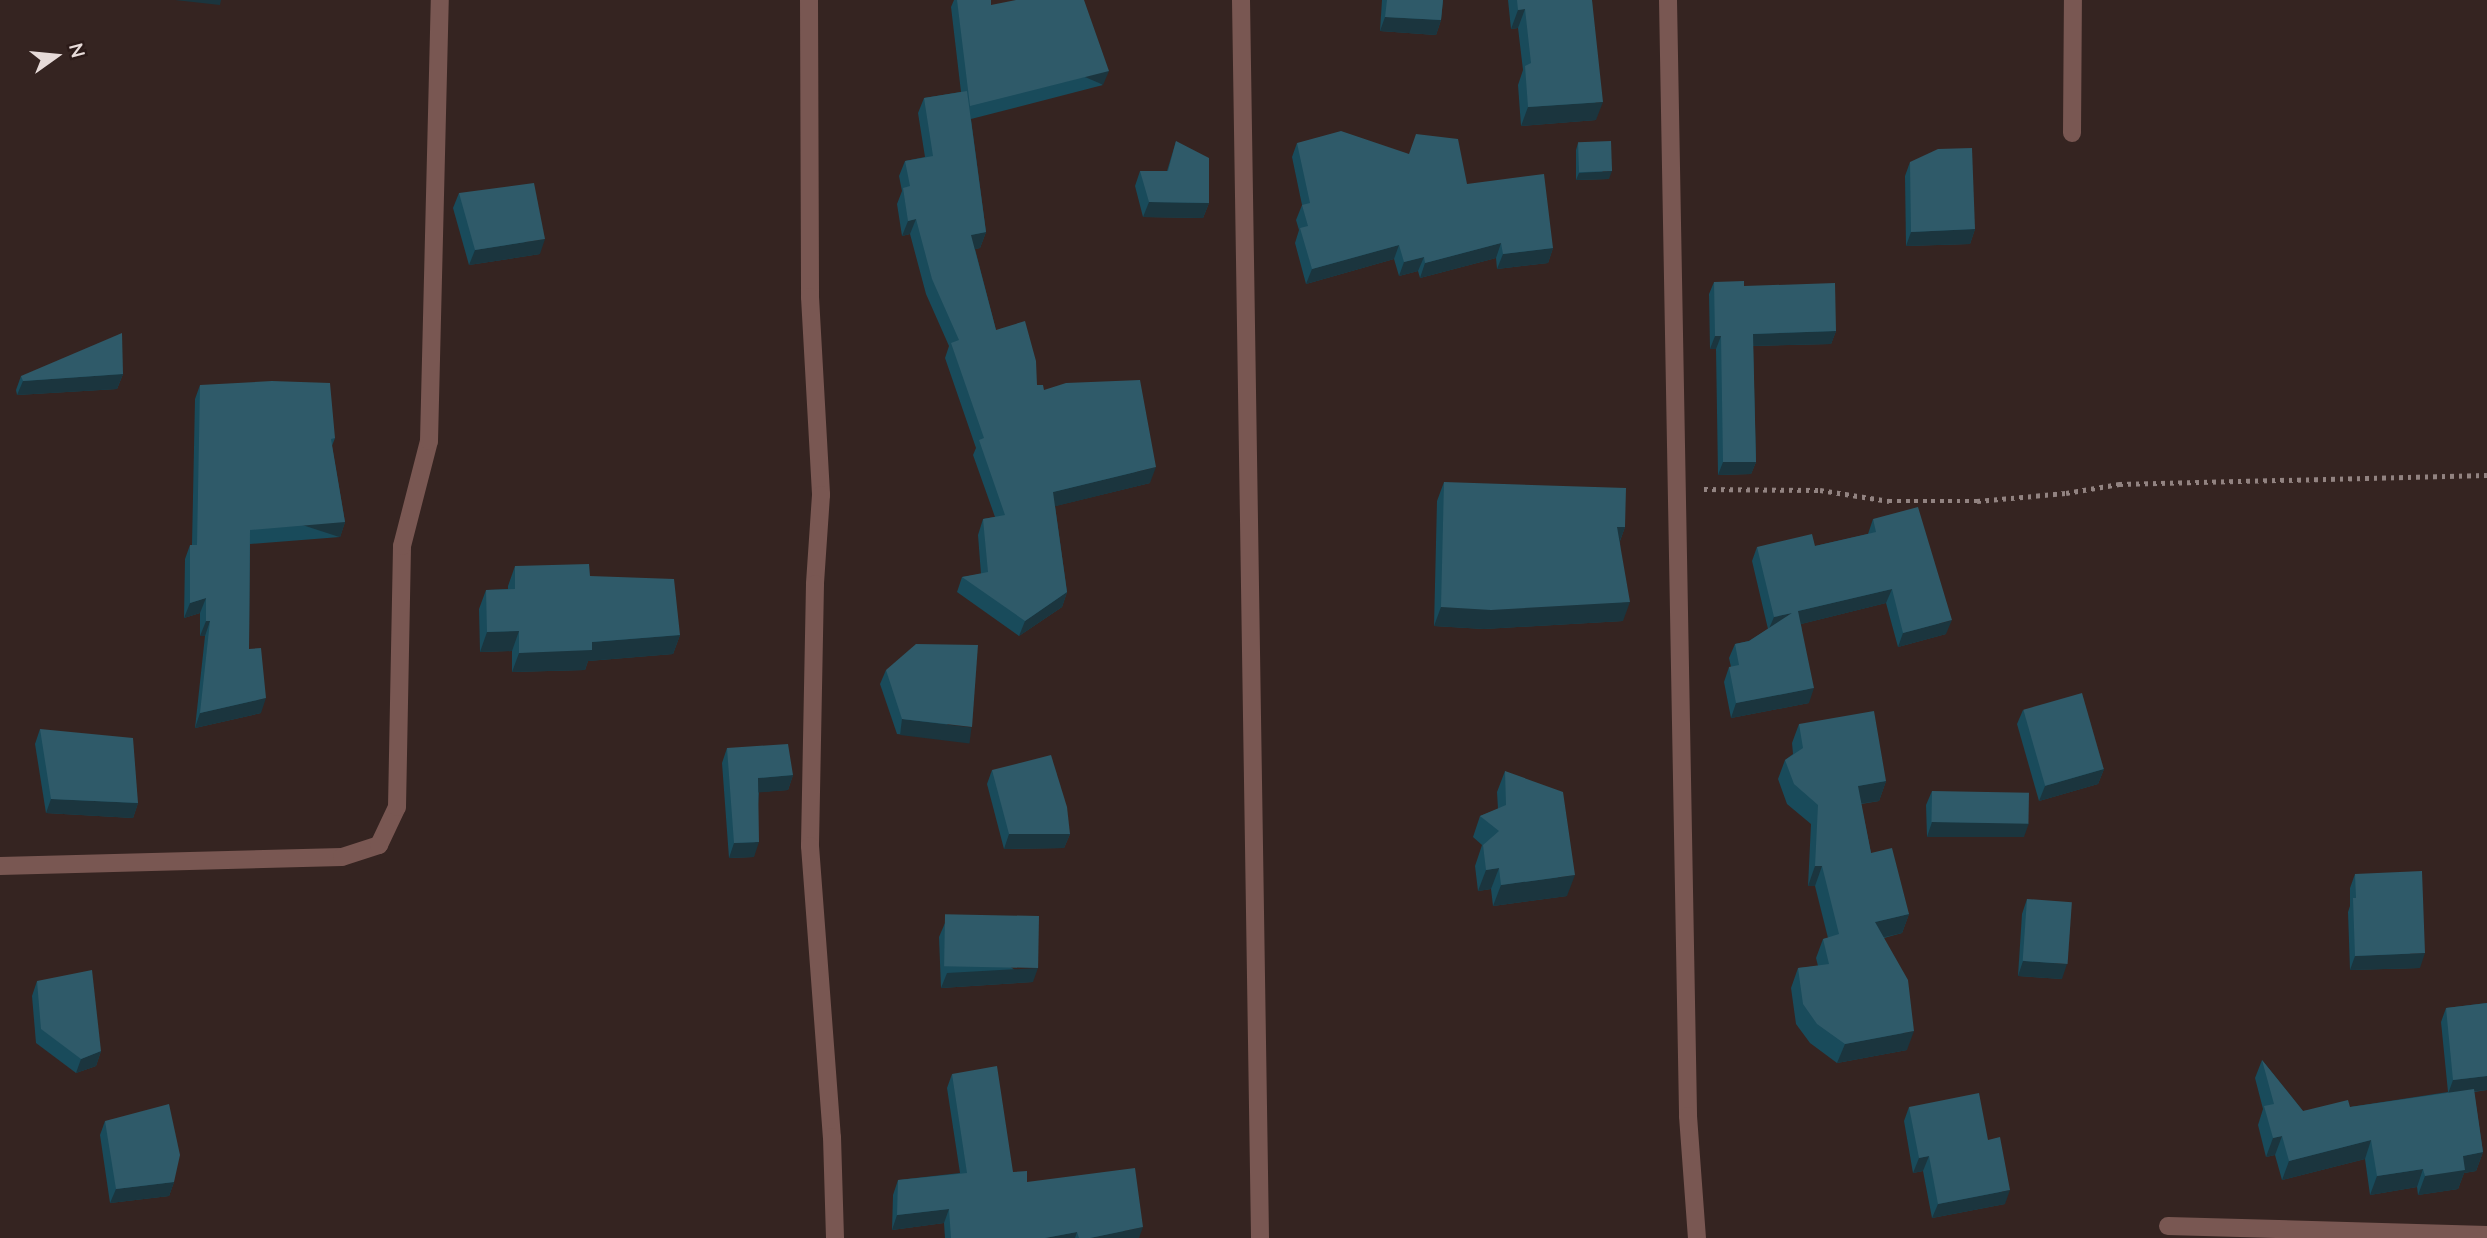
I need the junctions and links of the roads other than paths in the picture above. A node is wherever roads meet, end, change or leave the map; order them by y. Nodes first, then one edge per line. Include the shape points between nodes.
1 (440, 0) edge
2 (809, 0) edge
3 (1241, 0) edge
4 (1668, 0) edge
5 (2073, 0) edge
6 (2071, 133) dead end
7 (0, 866) edge
8 (2168, 1226) dead end
9 (2487, 1235) edge
10 (835, 1238) edge
11 (1259, 1238) edge
12 (1697, 1238) edge

1 - 7 street via 429,441 402,546 397,807 379,845 342,857
2 - 10 street via 810,297 821,495 810,846
3 - 11 street
4 - 12 street via 1688,1089
5 - 6 street
8 - 9 street

